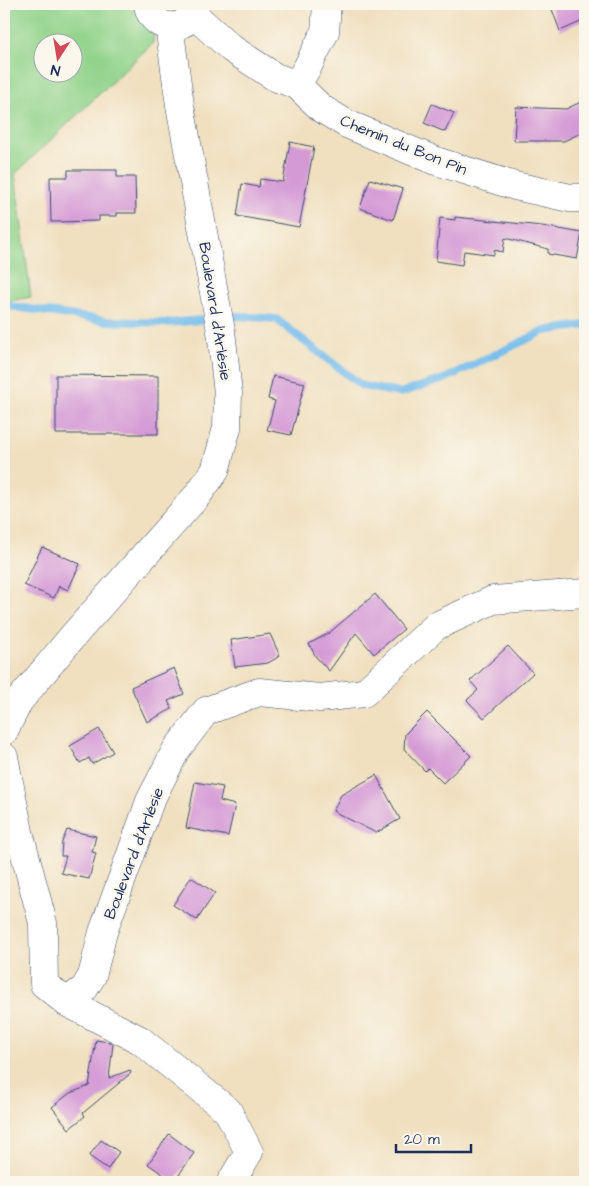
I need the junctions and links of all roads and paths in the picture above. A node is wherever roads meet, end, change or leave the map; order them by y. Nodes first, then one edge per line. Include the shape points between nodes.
1 (148, 4) edge
2 (327, 4) edge
3 (187, 15) edge
4 (297, 85) junction
5 (585, 198) edge
6 (585, 593) edge
7 (4, 731) edge
8 (4, 757) edge
9 (66, 1002) junction
10 (231, 1182) edge

1 - 3 street, Chemin du Bon Pin via 151,14 163,25
2 - 4 street via 325,32
3 - 4 street, Chemin du Bon Pin via 275,77
3 - 7 street, Boulevard d'Arlésie via 170,40 220,322 228,393 226,428 215,471 196,497 19,701
4 - 5 street, Chemin du Bon Pin via 322,108 347,124 436,161 515,186 570,198
6 - 9 street, Boulevard d'Arlésie via 485,603 436,626 364,693 320,698 259,692 206,711 176,750 150,801 103,932 92,976 84,989
8 - 9 street via 19,832 43,923 44,984
9 - 10 street via 140,1040 228,1111 249,1152

